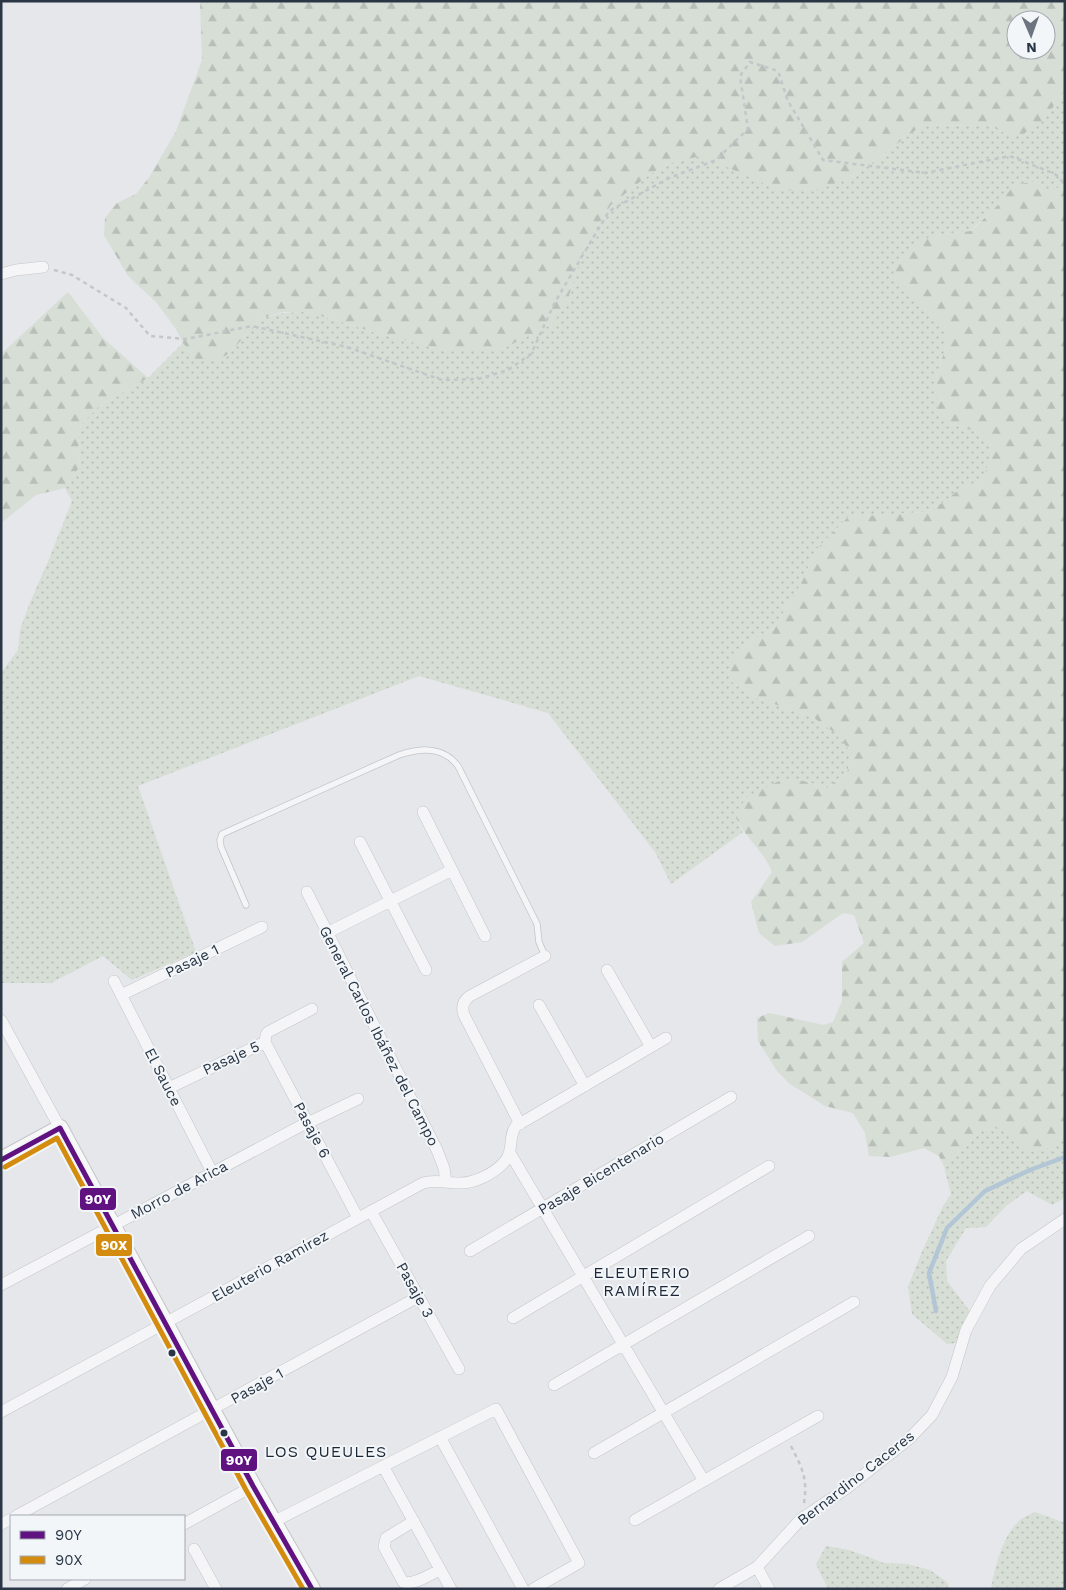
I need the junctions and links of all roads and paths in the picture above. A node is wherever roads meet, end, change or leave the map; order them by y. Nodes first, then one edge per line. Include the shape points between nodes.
1 (1065, 184) edge
2 (43, 267) joint
3 (1, 274) edge
4 (424, 812) dead end
5 (360, 842) dead end
6 (452, 870) junction
7 (307, 892) dead end
8 (390, 901) junction
9 (246, 905) dead end
10 (262, 927) dead end
11 (327, 933) junction
12 (484, 936) dead end
13 (545, 956) joint
14 (426, 970) dead end
15 (607, 970) dead end
16 (114, 981) dead end
17 (121, 996) junction
18 (539, 1005) dead end
19 (312, 1009) dead end
20 (2, 1020) edge
21 (666, 1038) dead end
22 (265, 1042) junction
23 (651, 1046) junction
24 (585, 1086) junction
25 (169, 1088) junction
26 (731, 1097) dead end
27 (358, 1099) dead end
28 (308, 1122) junction
29 (520, 1124) junction
30 (60, 1128) junction
31 (510, 1153) junction
32 (1, 1160) edge
33 (769, 1166) dead end
34 (212, 1172) junction
35 (446, 1182) junction
36 (543, 1209) junction
37 (371, 1211) junction
38 (358, 1218) junction
39 (1065, 1219) edge
40 (111, 1226) junction
41 (809, 1236) dead end
42 (470, 1251) dead end
43 (582, 1276) junction
44 (1, 1285) edge
45 (418, 1296) junction
46 (854, 1302) dead end
47 (513, 1318) dead end
48 (165, 1324) junction
49 (623, 1345) junction
50 (459, 1369) dead end
51 (554, 1385) dead end
52 (212, 1410) junction
53 (1, 1412) edge
54 (663, 1413) junction
55 (818, 1416) dead end
56 (785, 1435) junction
57 (440, 1437) junction
58 (594, 1453) dead end
59 (383, 1466) junction
60 (704, 1481) junction
61 (253, 1486) junction
62 (18, 1515) edge
63 (801, 1519) junction
64 (635, 1520) dead end
65 (414, 1521) junction
66 (273, 1522) junction
67 (185, 1523) edge
68 (194, 1549) dead end
69 (757, 1567) junction
70 (440, 1570) junction
71 (83, 1580) edge
72 (66, 1589) edge
73 (216, 1589) edge
74 (312, 1589) edge
75 (451, 1589) edge
76 (523, 1589) edge
77 (533, 1589) edge
78 (719, 1589) edge
79 (769, 1589) edge

1 - 2 path via 1055,174 1010,156 925,173 823,160 788,100 778,71 750,62 740,76 748,129 716,160 669,178 609,211 555,302 531,354 508,370 478,379 442,380 347,348 252,326 186,339 150,336 126,308 72,275
2 - 3 street
4 - 6 street
5 - 8 street
6 - 8 street
6 - 12 street
7 - 11 street, General Carlos Ibáñez del Campo
8 - 11 street
8 - 14 street
9 - 13 lane via 221,847 222,834 399,755 433,750 447,755 458,766 538,924 539,942
10 - 17 street, Pasaje 1
11 - 35 street, General Carlos Ibáñez del Campo via 437,1150
13 - 29 street via 470,996 462,1008
15 - 23 street
16 - 17 street, El Sauce
17 - 25 street, El Sauce
18 - 24 street
19 - 22 street, Pasaje 5 via 268,1032
20 - 30 street
21 - 23 street
22 - 25 street, Pasaje 5
22 - 28 street, Pasaje 6
23 - 24 street
24 - 29 street
25 - 34 street, El Sauce
26 - 36 street, Pasaje Bicentenario
27 - 28 street, Morro de Arica
28 - 34 street, Morro de Arica
28 - 38 street, Pasaje 6
29 - 31 street via 511,1135
30 - 32 street
30 - 40 street
31 - 35 street, Eleuterio Ramírez via 504,1162 478,1180
31 - 36 street
33 - 43 street
34 - 40 street, Morro de Arica
35 - 37 street, Eleuterio Ramírez via 434,1180 423,1183
36 - 42 street, Pasaje Bicentenario
36 - 43 street
37 - 38 street, Eleuterio Ramírez
37 - 45 street, Pasaje 3
38 - 48 street, Eleuterio Ramírez
39 - 63 street, Bernardino Caceres via 1021,1248 990,1286 966,1330 952,1377 932,1415 909,1439
40 - 44 street, Morro de Arica
40 - 48 street
41 - 49 street
43 - 47 street
43 - 49 street
45 - 50 street, Pasaje 3
45 - 52 street, Pasaje 1
46 - 54 street
48 - 52 street
48 - 53 street, Eleuterio Ramírez
49 - 51 street
49 - 54 street
52 - 61 street
52 - 62 street, Pasaje 1
54 - 58 street
54 - 60 street
55 - 56 street
56 - 60 street
56 - 63 path via 804,1471 806,1487
57 - 59 street
57 - 76 street
57 - 77 street via 496,1409 579,1563
59 - 65 street
59 - 66 street
60 - 64 street
61 - 66 street
61 - 67 street
63 - 69 street, Bernardino Caceres
65 - 70 street
65 - 70 street via 386,1538 384,1547 403,1582 413,1582
66 - 74 street
68 - 73 street
69 - 78 street, Bernardino Caceres
69 - 79 street
70 - 75 street
71 - 72 street

